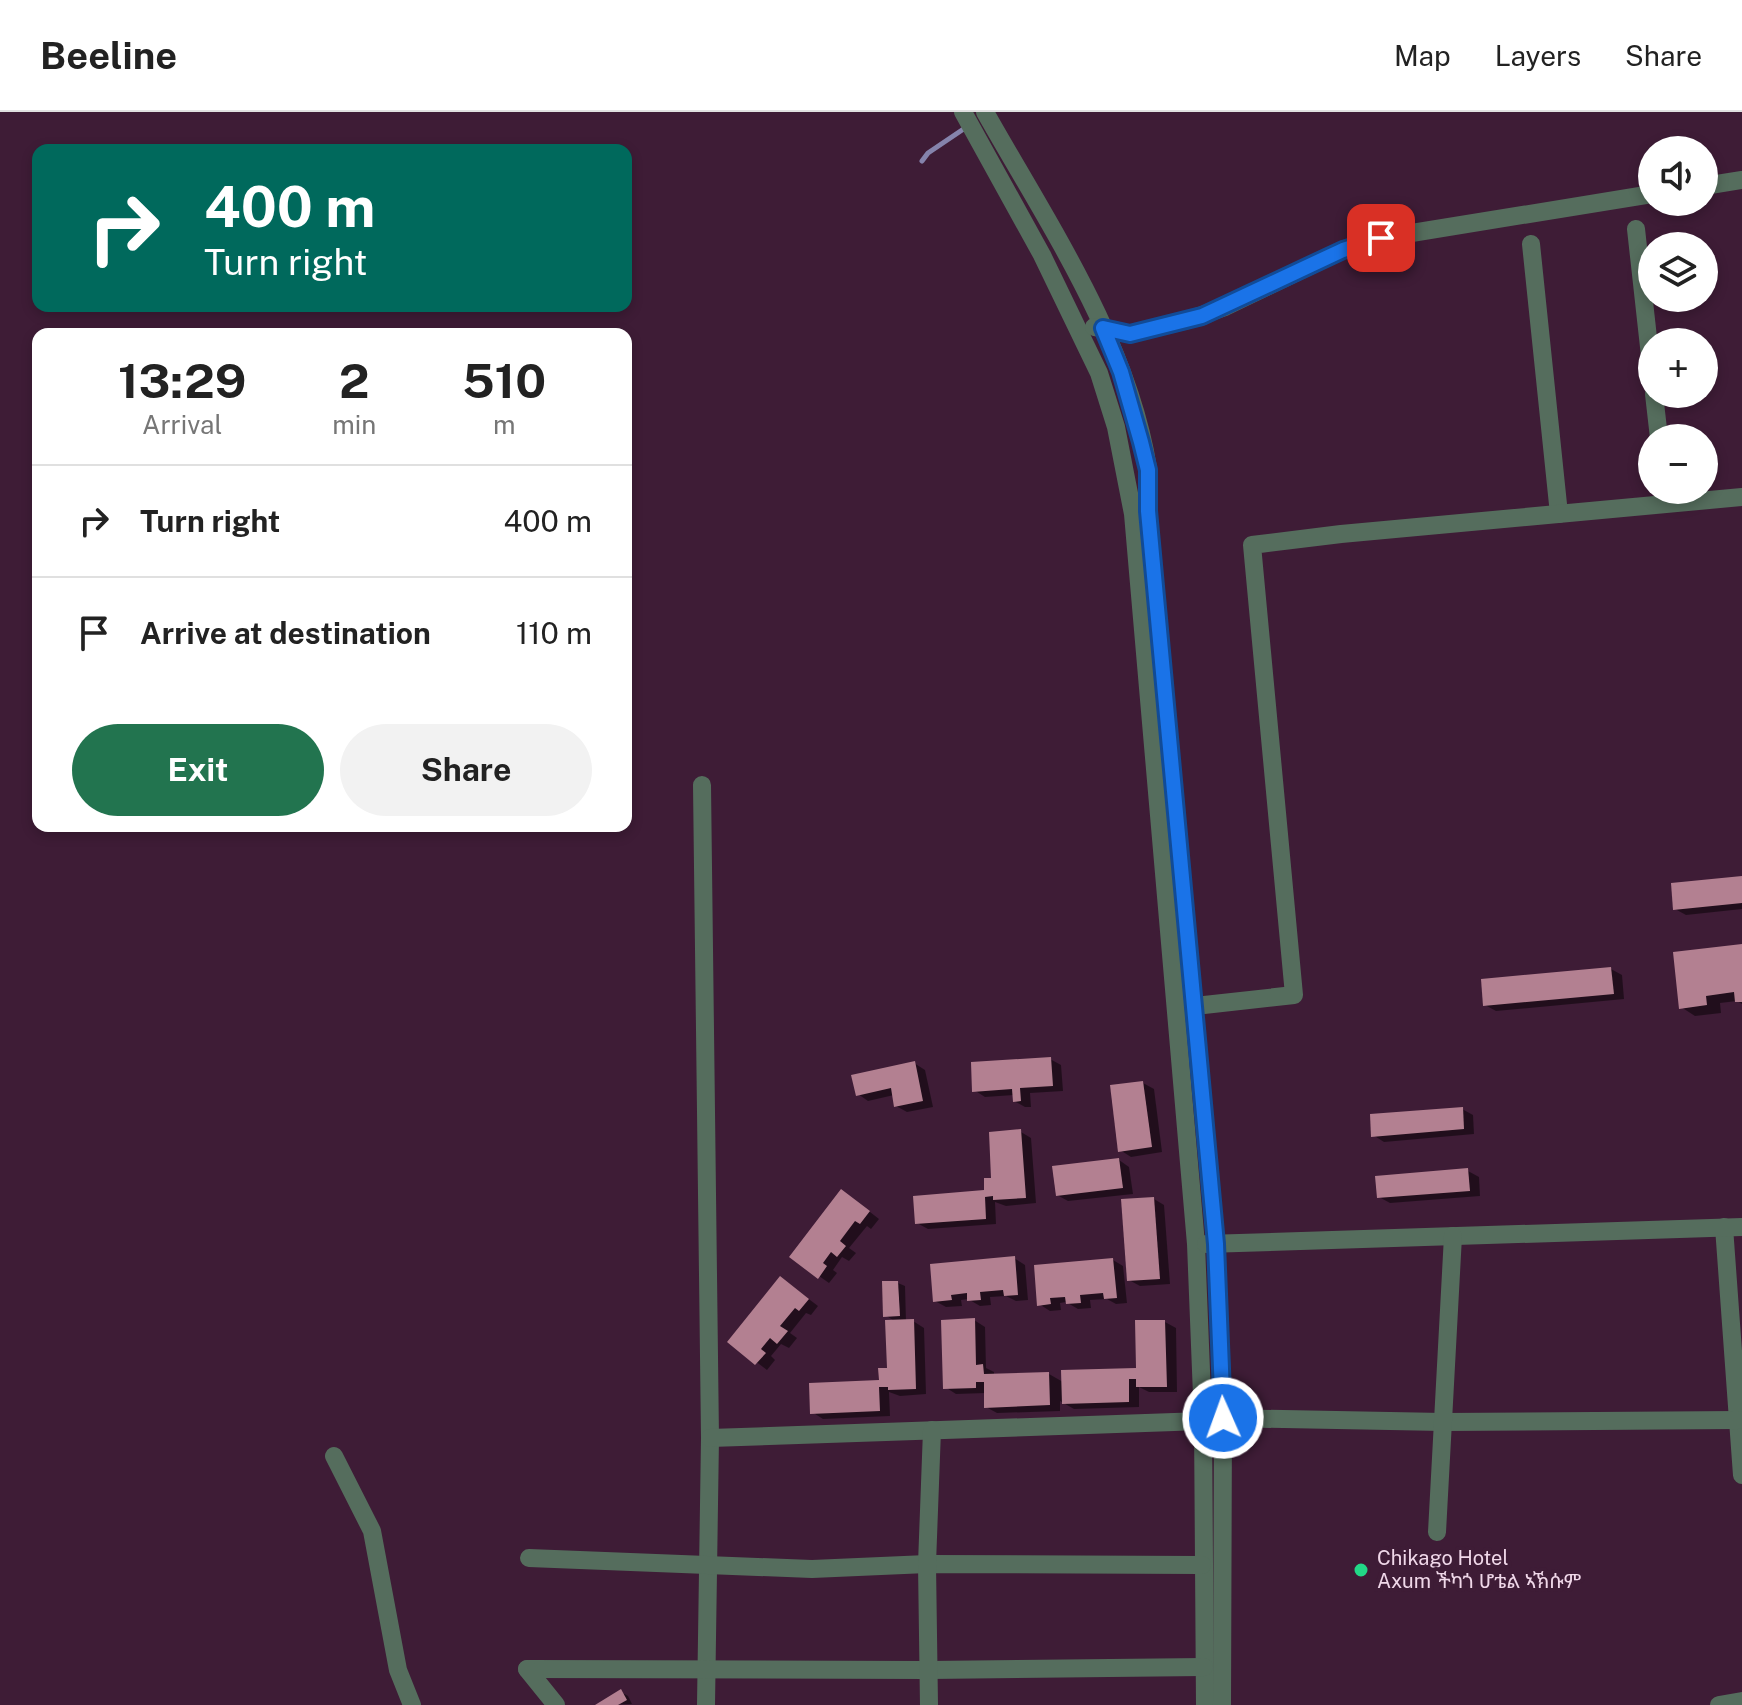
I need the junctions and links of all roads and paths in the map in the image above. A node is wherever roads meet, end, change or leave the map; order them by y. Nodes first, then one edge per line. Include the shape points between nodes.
1 (963, 112) edge
2 (985, 112) edge
3 (1742, 180) edge
4 (1718, 184) edge
5 (1638, 196) edge
6 (1636, 229) dead end
7 (1531, 244) dead end
8 (1103, 328) junction
9 (1647, 328) edge
10 (1081, 332) junction
11 (1718, 497) edge
12 (1742, 497) edge
13 (1638, 501) edge
14 (1559, 514) junction
15 (702, 785) dead end
16 (1195, 1006) junction
17 (1733, 1227) edge
18 (1453, 1236) junction
19 (1196, 1244) junction
20 (1216, 1244) junction
21 (1223, 1418) junction
22 (1738, 1420) junction
23 (1203, 1421) junction
24 (1443, 1422) junction
25 (932, 1430) junction
26 (710, 1438) junction
27 (334, 1456) dead end
28 (1742, 1475) edge
29 (1437, 1532) dead end
30 (529, 1558) dead end
31 (927, 1564) junction
32 (709, 1565) junction
33 (1202, 1565) junction
34 (1204, 1667) junction
35 (706, 1668) junction
36 (929, 1670) junction
37 (1742, 1701) edge
38 (412, 1705) edge
39 (556, 1705) edge
40 (706, 1705) edge
41 (929, 1705) edge
42 (1205, 1705) edge
43 (1222, 1705) edge
44 (1719, 1705) edge

1 - 10 street
2 - 8 street
3 - 4 street
5 - 8 street via 1381,238 1343,250 1202,316 1130,334
6 - 9 street
7 - 14 street
8 - 10 street
8 - 16 street via 1148,470
10 - 19 street via 1109,403 1133,514
11 - 12 street
13 - 14 street
14 - 16 street via 1252,545 1294,995
15 - 26 street
16 - 20 street
17 - 18 street
17 - 22 street
18 - 20 street
18 - 24 street
19 - 20 street
19 - 23 street
20 - 21 street
21 - 24 street
21 - 43 street
22 - 24 street
22 - 28 street
23 - 25 street
23 - 33 street
24 - 29 street
25 - 26 street
25 - 31 street
26 - 32 street
27 - 38 street via 372,1531 398,1670
30 - 32 street
31 - 32 street via 812,1569
31 - 33 street
31 - 36 street
32 - 35 street
33 - 34 street
34 - 36 street
34 - 42 street
35 - 36 street
35 - 39 street via 527,1669
35 - 40 street
36 - 41 street
37 - 44 street

